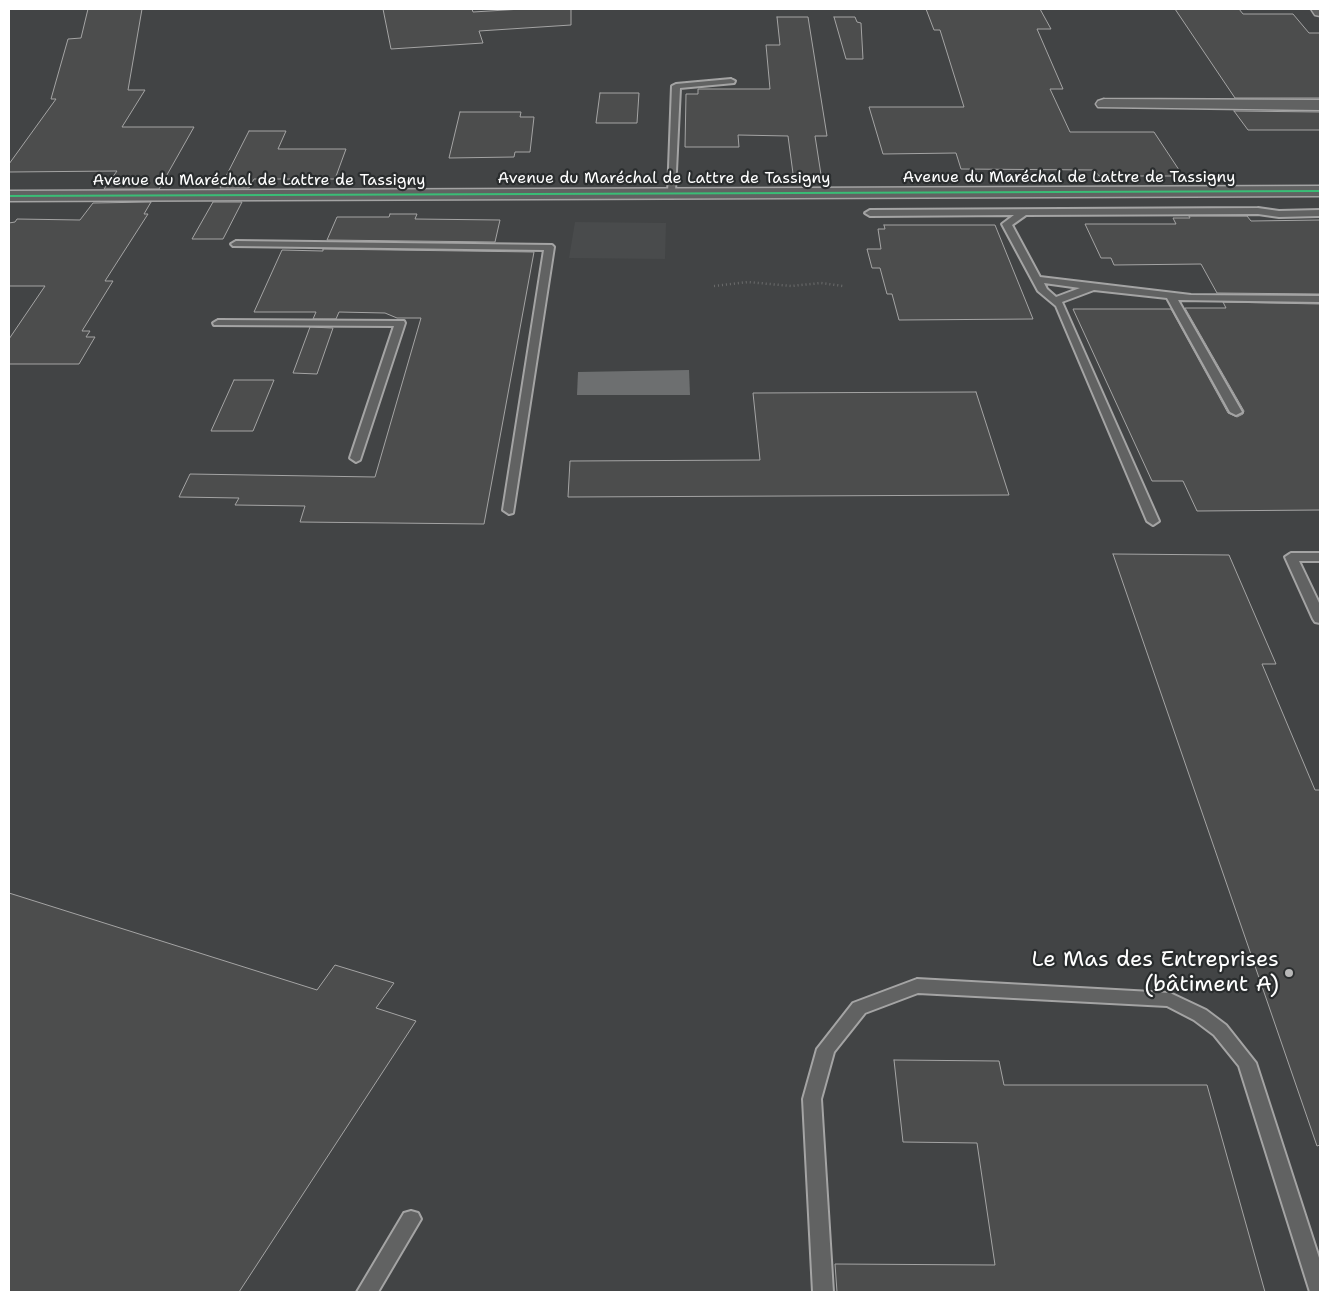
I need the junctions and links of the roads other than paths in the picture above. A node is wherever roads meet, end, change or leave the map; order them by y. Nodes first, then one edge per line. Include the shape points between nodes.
1 (1318, 9) edge
2 (1320, 12) edge
3 (731, 81) dead end
4 (1104, 104) dead end
5 (1320, 105) edge
6 (1320, 191) edge
7 (671, 192) junction
8 (9, 196) edge
9 (1024, 212) junction
10 (870, 213) dead end
11 (1320, 213) edge
12 (236, 244) dead end
13 (1036, 279) junction
14 (1093, 287) junction
15 (1171, 296) junction
16 (1320, 299) edge
17 (1055, 301) junction
18 (218, 323) dead end
19 (1236, 412) dead end
20 (356, 458) dead end
21 (509, 510) dead end
22 (1153, 521) dead end
23 (1320, 557) edge
24 (1320, 619) edge
25 (411, 1219) dead end
26 (367, 1292) edge
27 (823, 1292) edge
28 (1320, 1292) edge

1 - 2 street
3 - 7 lane via 676,86
4 - 5 street
6 - 7 street, Avenue du Maréchal de Lattre de Tassigny
7 - 8 street, Avenue du Maréchal de Lattre de Tassigny
9 - 10 lane
9 - 11 lane
9 - 13 lane via 1006,224
12 - 21 lane via 549,247
13 - 14 lane
13 - 17 lane via 1043,291
14 - 15 lane
14 - 17 lane
15 - 16 lane
15 - 19 lane
17 - 22 lane via 1060,306
18 - 20 lane via 400,322
23 - 24 lane via 1291,557
25 - 26 lane
27 - 28 lane via 812,1099 826,1049 859,1008 917,986 1170,1000 1200,1015 1220,1030 1247,1064

